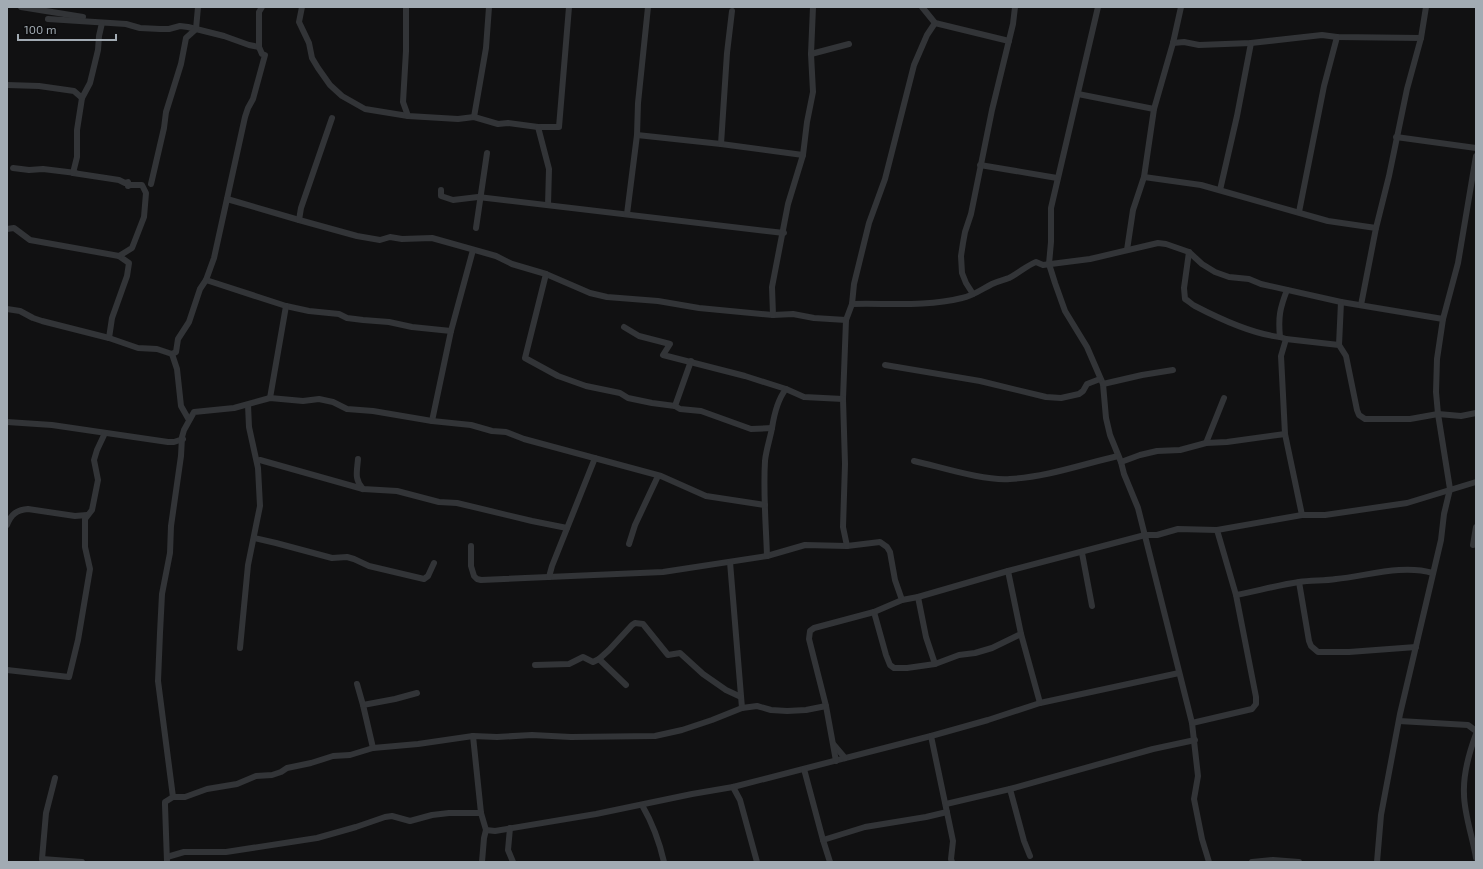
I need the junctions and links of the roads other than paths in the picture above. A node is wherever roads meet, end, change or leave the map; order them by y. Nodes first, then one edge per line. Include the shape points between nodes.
1 (21, 7) edge
2 (66, 7) edge
3 (198, 7) edge
4 (262, 7) edge
5 (302, 7) edge
6 (406, 7) edge
7 (489, 7) edge
8 (569, 7) edge
9 (648, 7) edge
10 (813, 7) edge
11 (922, 7) edge
12 (1015, 7) edge
13 (1098, 7) edge
14 (1180, 7) edge
15 (1426, 7) edge
16 (732, 12) dead end
17 (66, 15) junction
18 (48, 19) dead end
19 (101, 21) junction
20 (935, 23) junction
21 (196, 29) junction
22 (1337, 37) junction
23 (1421, 38) junction
24 (1009, 41) junction
25 (1173, 43) junction
26 (1251, 43) junction
27 (849, 44) dead end
28 (259, 46) junction
29 (811, 54) junction
30 (7, 85) edge
31 (1078, 94) junction
32 (82, 98) junction
33 (1154, 109) junction
34 (408, 116) junction
35 (474, 117) junction
36 (332, 118) dead end
37 (538, 127) junction
38 (637, 136) junction
39 (1396, 137) junction
40 (721, 144) junction
41 (1476, 148) edge
42 (487, 153) dead end
43 (803, 155) junction
44 (1476, 156) edge
45 (980, 165) junction
46 (13, 168) dead end
47 (73, 173) junction
48 (1144, 177) junction
49 (1057, 178) junction
50 (151, 184) dead end
51 (441, 190) dead end
52 (1220, 190) junction
53 (227, 199) junction
54 (548, 205) junction
55 (1298, 212) junction
56 (627, 214) junction
57 (299, 220) junction
58 (476, 228) dead end
59 (1376, 228) junction
60 (7, 229) edge
61 (784, 233) junction
62 (473, 250) junction
63 (1127, 250) junction
64 (1189, 252) junction
65 (119, 256) junction
66 (1049, 264) junction
67 (546, 274) junction
68 (206, 280) junction
69 (1287, 290) junction
70 (973, 294) junction
71 (1341, 302) junction
72 (852, 304) junction
73 (1361, 305) junction
74 (286, 306) junction
75 (7, 308) edge
76 (772, 315) junction
77 (1444, 319) junction
78 (846, 320) junction
79 (624, 327) dead end
80 (451, 331) junction
81 (109, 338) junction
82 (1283, 338) junction
83 (1339, 345) junction
84 (172, 354) junction
85 (691, 362) junction
86 (885, 365) dead end
87 (1173, 370) dead end
88 (1101, 381) junction
89 (786, 389) junction
90 (270, 398) junction
91 (1224, 398) dead end
92 (844, 399) junction
93 (248, 404) junction
94 (675, 406) junction
95 (1476, 413) edge
96 (1438, 414) junction
97 (190, 420) junction
98 (432, 421) junction
99 (7, 422) edge
100 (772, 428) junction
101 (105, 433) junction
102 (1285, 434) junction
103 (183, 438) junction
104 (1206, 443) junction
105 (1118, 456) junction
106 (595, 458) junction
107 (358, 459) dead end
108 (260, 460) dead end
109 (914, 461) dead end
110 (1121, 462) junction
111 (658, 476) junction
112 (1476, 482) edge
113 (363, 489) junction
114 (1450, 489) junction
115 (765, 505) junction
116 (87, 515) junction
117 (1302, 515) junction
118 (7, 525) edge
119 (1476, 527) edge
120 (567, 528) junction
121 (1217, 530) junction
122 (1145, 535) junction
123 (254, 538) junction
124 (629, 544) dead end
125 (1474, 545) dead end
126 (471, 546) dead end
127 (847, 546) junction
128 (1082, 553) junction
129 (767, 556) junction
130 (730, 562) junction
131 (434, 563) dead end
132 (1008, 571) junction
133 (1433, 573) junction
134 (549, 578) junction
135 (1299, 582) junction
136 (1236, 595) junction
137 (918, 597) junction
138 (902, 600) junction
139 (1092, 606) dead end
140 (874, 612) junction
141 (1021, 634) junction
142 (1416, 647) junction
143 (240, 648) dead end
144 (599, 659) junction
145 (935, 664) junction
146 (535, 665) dead end
147 (7, 670) edge
148 (1179, 673) junction
149 (357, 684) dead end
150 (626, 685) dead end
151 (417, 693) dead end
152 (741, 697) junction
153 (1040, 703) junction
154 (363, 705) junction
155 (826, 706) junction
156 (742, 708) junction
157 (1399, 720) junction
158 (1192, 723) junction
159 (1476, 731) edge
160 (1476, 734) edge
161 (473, 736) junction
162 (931, 736) junction
163 (1194, 740) junction
164 (834, 745) junction
165 (373, 748) junction
166 (845, 758) junction
167 (836, 761) junction
168 (804, 769) junction
169 (55, 778) dead end
170 (733, 787) junction
171 (1010, 789) junction
172 (173, 797) junction
173 (946, 804) junction
174 (642, 805) junction
175 (947, 812) junction
176 (481, 813) junction
177 (510, 828) junction
178 (486, 830) junction
179 (823, 840) junction
180 (1030, 856) dead end
181 (1476, 858) edge
182 (167, 859) edge
183 (950, 861) edge
184 (82, 862) edge
185 (482, 862) edge
186 (513, 862) edge
187 (664, 862) edge
188 (757, 862) edge
189 (830, 862) edge
190 (1208, 862) edge
191 (1252, 862) edge
192 (1300, 862) edge
193 (1377, 862) edge

1 - 17 street
2 - 17 street
3 - 21 street
4 - 28 street via 259,12
5 - 34 street via 299,22 309,43 312,58 330,85 342,96 365,109
6 - 34 street via 403,102
7 - 35 street via 486,48
8 - 37 street via 559,127
9 - 38 street
10 - 29 street
11 - 20 street
12 - 24 street
13 - 31 street
14 - 25 street
15 - 23 street
16 - 40 street
17 - 19 street
18 - 19 street
19 - 21 street via 140,28 169,29 180,26
19 - 32 street via 98,50 90,83
20 - 24 street
20 - 72 street via 914,65 885,179 869,223 854,284
21 - 28 street
21 - 50 street via 186,38 166,112
22 - 23 street
22 - 26 street via 1322,35
22 - 55 street via 1324,86
23 - 39 street
24 - 45 street
25 - 26 street
25 - 33 street
26 - 52 street
27 - 29 street
28 - 53 street via 265,55 254,99 245,117
29 - 43 street via 813,92
30 - 32 street via 74,91
31 - 33 street
31 - 49 street
32 - 47 street via 77,157
33 - 48 street
34 - 35 street via 458,119
35 - 37 street via 498,124
36 - 57 street
37 - 54 street via 549,169
38 - 40 street
38 - 56 street
39 - 41 street
39 - 59 street
40 - 43 street
42 - 58 street
43 - 61 street via 788,204
44 - 77 street via 1458,263
45 - 49 street
45 - 70 street via 972,214 965,232 961,256 962,273
46 - 47 street via 76,173
47 - 65 street via 128,182 128,186 142,185 146,193 144,217 132,248
48 - 52 street
48 - 63 street via 1133,210
49 - 66 street via 1051,208
51 - 54 street via 441,196 453,200 478,197
52 - 55 street
53 - 57 street
53 - 68 street via 214,258
54 - 56 street
55 - 59 street via 1328,221
56 - 61 street
57 - 62 street via 356,236 380,240 390,237 432,238
59 - 73 street
60 - 65 street via 14,228 30,240
61 - 76 street via 772,287
62 - 67 street
62 - 80 street
63 - 64 street via 1158,242
63 - 66 street via 1090,259
64 - 69 street via 1215,272
64 - 82 street via 1185,299 1192,305 1252,331
65 - 81 street via 129,263
66 - 70 street via 1043,266 1036,262 1011,277
66 - 88 street via 1065,311 1087,347
67 - 76 street via 590,293 607,297
67 - 94 street via 525,358 558,376 586,386 609,390 634,399
68 - 74 street
68 - 84 street via 200,289 189,322 178,339 176,352
69 - 71 street
69 - 82 street via 1280,307 1279,322
70 - 72 street via 949,302 909,305
71 - 73 street
71 - 83 street
72 - 78 street
73 - 77 street
74 - 80 street via 334,313 347,318
74 - 90 street
75 - 81 street via 20,310 33,318
76 - 78 street via 793,314
77 - 96 street via 1437,358
78 - 92 street
79 - 85 street via 639,336 670,344 663,355
80 - 98 street
81 - 84 street via 138,348 157,349
82 - 83 street
82 - 102 street via 1281,356
83 - 96 street via 1346,356 1357,410 1362,418 1410,419
84 - 97 street via 177,369 181,406
85 - 89 street
85 - 94 street
86 - 88 street via 980,381 1046,397 1061,398 1079,394 1087,384
87 - 88 street
88 - 105 street via 1106,418
89 - 92 street via 804,397
89 - 100 street via 781,395
90 - 93 street
90 - 98 street via 303,401 319,399 347,408
91 - 104 street
92 - 127 street via 843,527
93 - 97 street via 194,412
93 - 123 street via 249,427 260,487 260,506
94 - 100 street via 680,409 701,411 751,429
95 - 96 street via 1461,416
96 - 114 street
97 - 103 street
98 - 106 street via 472,424
99 - 101 street via 52,425
100 - 115 street via 765,460
101 - 103 street via 168,442
101 - 116 street via 96,450 94,460 98,480 92,510
102 - 104 street
102 - 117 street
103 - 172 street via 171,526 170,553 162,594 158,681
104 - 110 street via 1180,450 1157,451
105 - 109 street via 1054,472 1010,479 986,477
105 - 110 street
106 - 111 street
106 - 120 street
107 - 113 street via 357,479
108 - 113 street
110 - 122 street
111 - 115 street via 706,496
111 - 124 street via 634,525
112 - 114 street
113 - 120 street via 397,492 439,502 457,503
114 - 117 street via 1407,503 1325,515
114 - 133 street
115 - 129 street
116 - 118 street via 75,516 28,509 12,515
116 - 147 street via 84,547 90,569 69,677
117 - 121 street
119 - 125 street
120 - 134 street
121 - 122 street via 1178,529
121 - 136 street
122 - 128 street
122 - 148 street
123 - 131 street via 332,558 347,557 369,566 424,578 428,576
123 - 143 street via 248,566
126 - 134 street via 472,572 477,579
127 - 129 street via 805,545
127 - 138 street via 880,542 887,547
128 - 132 street
128 - 139 street
129 - 130 street
130 - 134 street via 663,572
130 - 152 street
132 - 137 street
132 - 141 street
133 - 135 street via 1406,570 1335,580
133 - 142 street
135 - 136 street
135 - 142 street via 1309,641 1318,652
136 - 158 street via 1256,704 1252,709
137 - 138 street
137 - 145 street via 926,637
138 - 140 street
140 - 145 street via 886,655 892,666 907,668
140 - 155 street via 810,631 809,639
141 - 145 street via 992,648 959,655
141 - 153 street
142 - 157 street
144 - 146 street via 592,662 582,658 569,664
144 - 150 street
144 - 152 street via 632,625 640,622 668,655 680,653 703,674
148 - 153 street
148 - 158 street
149 - 154 street
151 - 154 street
152 - 156 street
153 - 162 street
154 - 165 street
155 - 156 street via 787,712 757,706
155 - 164 street
156 - 161 street via 682,730 654,736
157 - 159 street via 1468,725
157 - 193 street via 1381,815
158 - 163 street
160 - 181 street via 1465,776 1464,796
161 - 165 street
161 - 176 street
162 - 166 street
162 - 173 street
163 - 171 street
163 - 190 street via 1198,776 1194,799
164 - 166 street
164 - 167 street
165 - 172 street via 287,768 272,775 256,776 237,784 207,789 185,797
166 - 167 street
167 - 168 street
168 - 170 street
168 - 179 street
169 - 184 street via 46,813 42,859
170 - 174 street
170 - 188 street via 740,800
171 - 173 street
171 - 180 street
172 - 182 street via 165,802
173 - 175 street
174 - 177 street
174 - 187 street via 659,839
175 - 179 street via 865,827
175 - 183 street via 953,841
176 - 178 street
176 - 182 street via 449,813 410,821 392,816 385,817 317,838 226,852 184,852
177 - 178 street
177 - 186 street via 508,850
178 - 185 street
179 - 189 street
191 - 192 street

